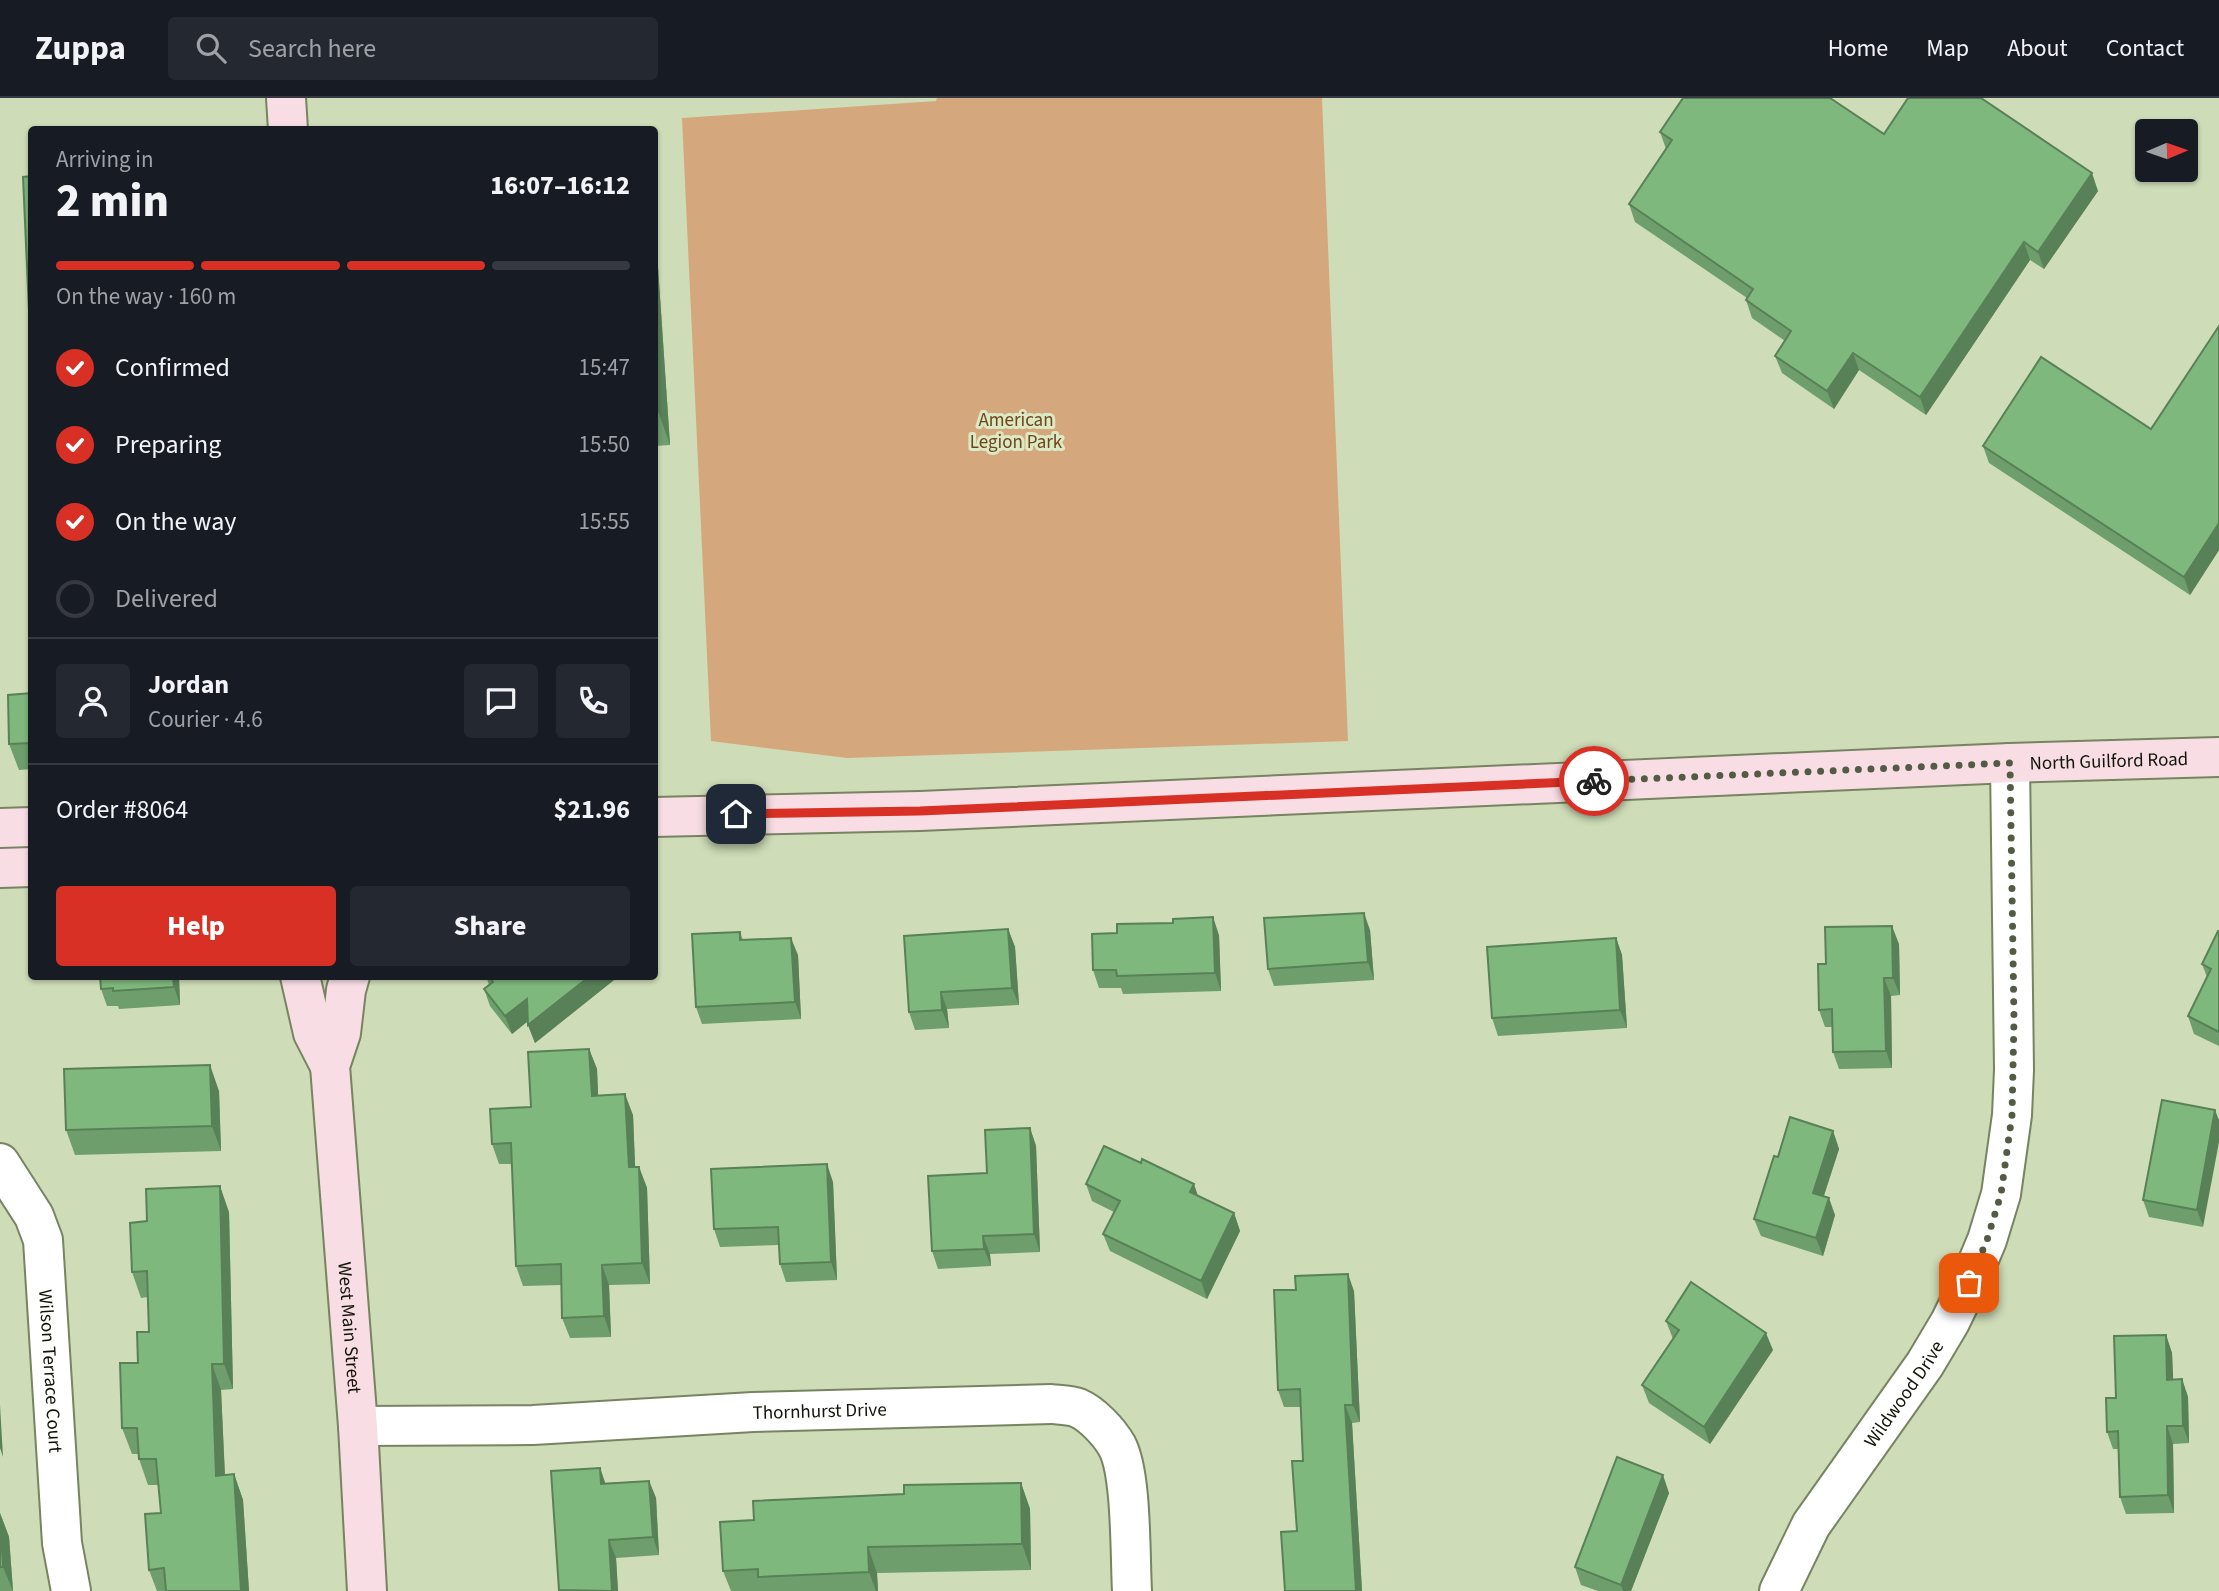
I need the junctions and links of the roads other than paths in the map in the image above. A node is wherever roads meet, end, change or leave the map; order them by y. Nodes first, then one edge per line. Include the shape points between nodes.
1 (286, 98) edge
2 (288, 126) edge
3 (2219, 757) edge
4 (2010, 763) junction
5 (658, 817) edge
6 (28, 827) edge
7 (0, 828) edge
8 (28, 867) edge
9 (0, 868) edge
10 (301, 980) edge
11 (349, 980) edge
12 (330, 1066) junction
13 (0, 1163) edge
14 (358, 1426) junction
15 (71, 1591) edge
16 (367, 1591) edge
17 (1132, 1591) edge
18 (1779, 1591) edge

1 - 2 street
3 - 4 street, North Guilford Road
4 - 5 street, North Guilford Road via 934,810
4 - 18 street, Wildwood Drive via 2014,1070 2001,1194 1987,1240 1950,1322 1811,1525
6 - 7 street
8 - 9 street
10 - 12 street, West Main Street via 313,1033
11 - 12 street, West Main Street via 341,1033
12 - 14 street, West Main Street
13 - 15 street, Wilson Terrace Court via 34,1216 43,1240 62,1543
14 - 16 street, West Main Street
14 - 17 street, Thornhurst Drive via 533,1425 753,1412 1051,1404 1077,1408 1097,1421 1117,1446 1127,1497

